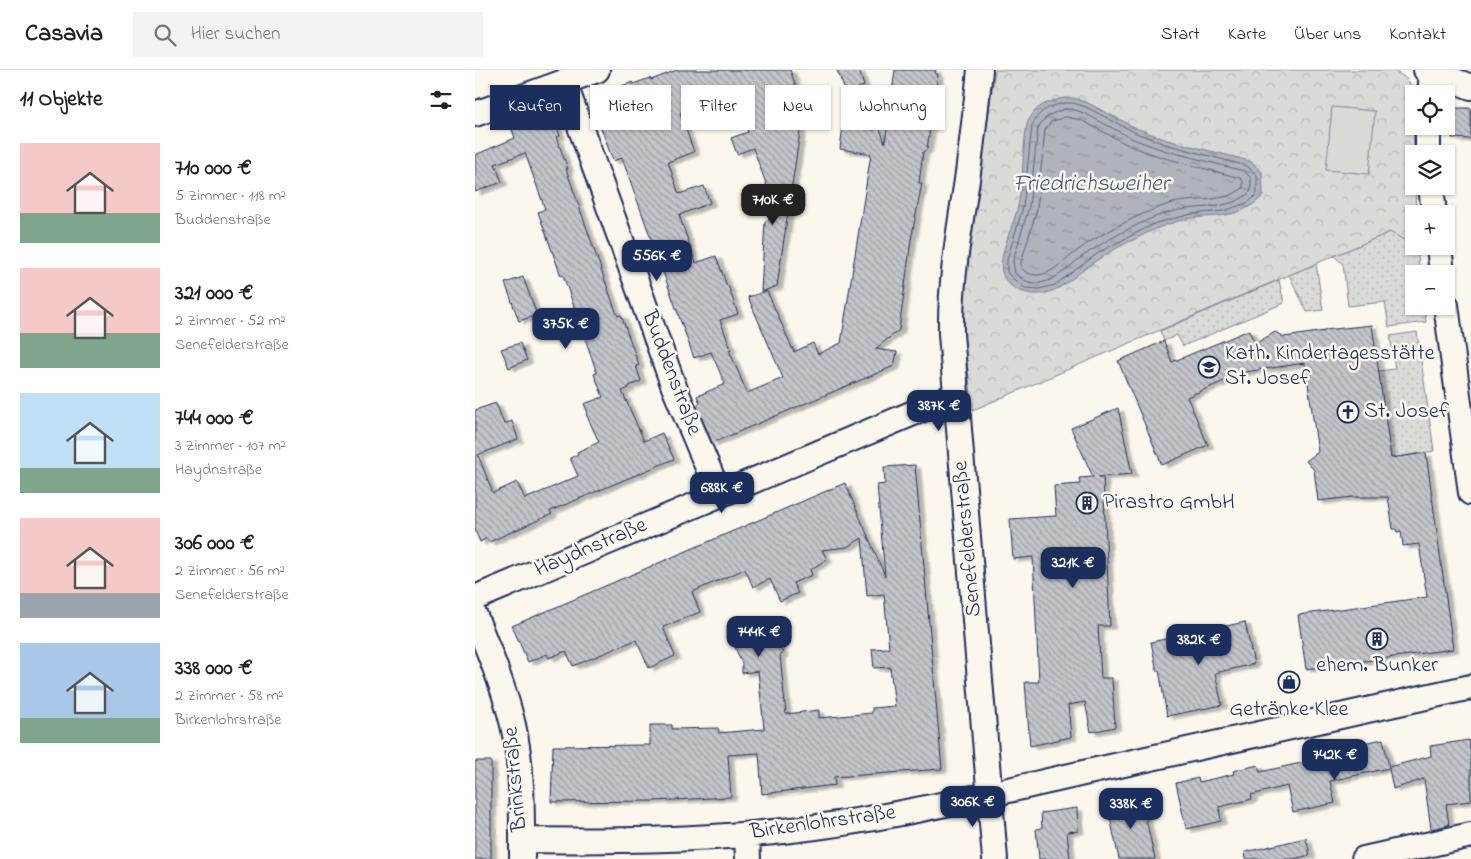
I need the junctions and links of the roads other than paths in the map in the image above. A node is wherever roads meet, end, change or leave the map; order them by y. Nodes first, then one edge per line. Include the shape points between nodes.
1 (597, 70) edge
2 (980, 70) edge
3 (1429, 79) edge
4 (564, 82) junction
5 (1471, 88) edge
6 (475, 114) edge
7 (1447, 315) edge
8 (956, 395) junction
9 (1471, 493) edge
10 (719, 494) junction
11 (475, 598) edge
12 (475, 616) edge
13 (1471, 687) edge
14 (990, 795) junction
15 (747, 835) junction
16 (1471, 835) edge
17 (522, 849) edge
18 (748, 859) edge
19 (995, 859) edge
20 (1364, 859) edge

1 - 4 street
2 - 8 street, Senefelderstraße via 951,306
3 - 5 street
4 - 6 street
4 - 10 street, Buddenstraße via 674,388
7 - 9 street
8 - 10 street, Haydnstraße
8 - 14 street, Senefelderstraße
10 - 11 street, Haydnstraße
12 - 17 street, Brinkstraße via 497,670 513,726 521,782
13 - 14 street, Birkenlohrstraße
14 - 15 street, Birkenlohrstraße via 866,820
14 - 19 street, Senefelderstraße
15 - 17 street, Birkenlohrstraße
15 - 18 street
16 - 20 street

